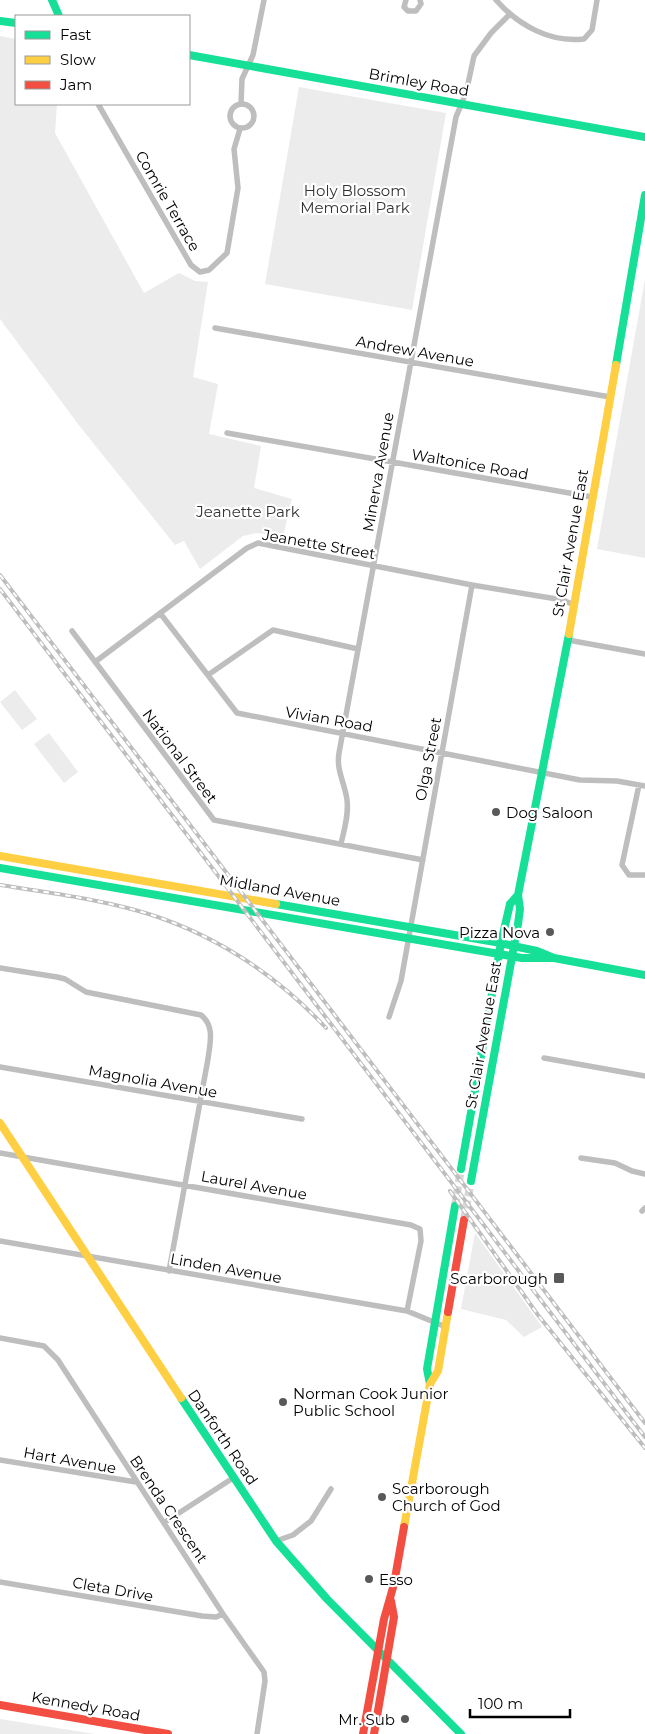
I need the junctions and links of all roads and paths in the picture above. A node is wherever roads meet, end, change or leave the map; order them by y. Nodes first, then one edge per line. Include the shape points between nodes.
1 (52, 0) edge
2 (264, 0) edge
3 (406, 0) edge
4 (420, 0) edge
5 (496, 0) edge
6 (597, 0) edge
7 (58, 15) edge
8 (510, 15) junction
9 (0, 20) edge
10 (15, 24) edge
11 (190, 55) edge
12 (248, 65) junction
13 (241, 104) junction
14 (461, 104) junction
15 (99, 105) edge
16 (240, 128) junction
17 (645, 137) edge
18 (645, 195) edge
19 (215, 328) dead end
20 (410, 363) junction
21 (610, 397) junction
22 (227, 433) dead end
23 (392, 463) junction
24 (592, 498) junction
25 (373, 566) junction
26 (472, 585) junction
27 (574, 605) junction
28 (160, 613) junction
29 (72, 631) dead end
30 (568, 640) junction
31 (358, 649) junction
32 (645, 654) edge
33 (95, 662) junction
34 (208, 675) junction
35 (342, 734) junction
36 (442, 753) junction
37 (540, 772) junction
38 (642, 785) edge
39 (341, 844) junction
40 (0, 856) edge
41 (423, 860) junction
42 (0, 868) edge
43 (645, 875) edge
44 (518, 895) junction
45 (410, 927) junction
46 (408, 937) junction
47 (501, 943) junction
48 (513, 946) junction
49 (499, 953) junction
50 (512, 956) junction
51 (554, 958) junction
52 (0, 968) edge
53 (645, 975) edge
54 (389, 1017) dead end
55 (544, 1058) dead end
56 (0, 1067) edge
57 (645, 1076) edge
58 (199, 1101) junction
59 (302, 1119) dead end
60 (0, 1123) edge
61 (0, 1153) edge
62 (22, 1158) junction
63 (581, 1158) dead end
64 (461, 1169) tunnel mouth
65 (645, 1174) edge
66 (471, 1181) tunnel mouth
67 (184, 1185) junction
68 (455, 1206) tunnel mouth
69 (464, 1220) tunnel mouth
70 (0, 1241) edge
71 (88, 1257) junction
72 (169, 1271) junction
73 (407, 1310) junction
74 (436, 1322) junction
75 (446, 1327) junction
76 (0, 1338) edge
77 (430, 1384) junction
78 (0, 1460) edge
79 (233, 1478) junction
80 (136, 1482) junction
81 (331, 1489) dead end
82 (165, 1522) junction
83 (276, 1541) junction
84 (0, 1582) edge
85 (391, 1598) junction
86 (223, 1614) junction
87 (378, 1648) junction
88 (386, 1657) junction
89 (0, 1706) edge
90 (168, 1734) edge
91 (257, 1734) edge
92 (363, 1734) edge
93 (374, 1734) edge
94 (461, 1734) edge

1 - 7 main road
2 - 12 street via 254,55
3 - 4 street via 404,7 408,11 416,11
5 - 8 street
6 - 8 street via 592,30 584,39 540,32
8 - 14 street, Minerva Avenue via 478,48
9 - 10 main road
11 - 12 main road, Brimley Road
12 - 13 street via 242,79
12 - 14 main road, Brimley Road
13 - 16 street via 233,107 229,115 232,124
13 - 16 street, Comrie Terrace via 253,110 254,119 249,127
14 - 17 main road, Brimley Road
14 - 20 street, Minerva Avenue
15 - 16 street, Comrie Terrace via 191,265 200,272 209,270 227,253 238,188 234,150
18 - 21 main road, St Clair Avenue East
19 - 20 street, Andrew Avenue
20 - 21 street, Andrew Avenue
20 - 23 street, Minerva Avenue
21 - 24 main road, St Clair Avenue East
22 - 23 street, Waltonice Road
23 - 24 street, Waltonice Road
23 - 25 street, Minerva Avenue
24 - 27 main road, St Clair Avenue East
25 - 26 street, Jeanette Street
25 - 28 street, Jeanette Street via 255,544
25 - 31 street, Minerva Avenue
26 - 27 street, Jeanette Street via 563,600
26 - 36 street, Olga Street
27 - 30 main road, St Clair Avenue East
28 - 33 street, Jeanette Street
28 - 34 street, Vivian Road
29 - 33 street, National Street
30 - 32 street
30 - 37 main road, St Clair Avenue East
31 - 34 street via 273,630
31 - 35 street, Minerva Avenue
33 - 39 street, National Street via 214,820
34 - 35 street, Vivian Road via 237,713
35 - 36 street, Vivian Road
35 - 39 street, Minerva Avenue via 338,768 347,800 347,814
36 - 37 street, Vivian Road
36 - 41 street, Olga Street
37 - 38 street, Vivian Road via 580,780
37 - 44 main road, St Clair Avenue East
38 - 43 street via 622,865 629,874
39 - 41 street, National Street
40 - 45 main road, Midland Avenue
41 - 45 street, Olga Street
42 - 46 main road, Midland Avenue
44 - 47 main road, St Clair Avenue East via 510,904
44 - 48 main road, St Clair Avenue East via 520,909
45 - 46 street, Olga Street
45 - 47 main road, Midland Avenue
46 - 49 main road, Midland Avenue
46 - 54 street, Olga Street via 401,981
47 - 48 main road, Midland Avenue
47 - 49 main road, St Clair Avenue East
48 - 50 main road, St Clair Avenue East
48 - 51 main road, Midland Avenue
49 - 50 main road, Midland Avenue
49 - 64 main road, St Clair Avenue East
50 - 51 main road, Midland Avenue
50 - 66 main road, St Clair Avenue East
51 - 53 main road, Midland Avenue
52 - 58 street via 65,979 94,994 202,1015 210,1025 211,1034
55 - 57 street
56 - 58 street, Magnolia Avenue
58 - 59 street, Magnolia Avenue
58 - 67 street
60 - 62 main road, Danforth Road
61 - 62 street, Laurel Avenue
62 - 67 street, Laurel Avenue
62 - 71 main road, Danforth Road
63 - 65 street via 615,1163
67 - 72 street
67 - 73 street, Laurel Avenue via 419,1228 420,1241
68 - 74 main road
69 - 75 main road
70 - 71 street, Linden Avenue
71 - 72 street, Linden Avenue
71 - 79 main road, Danforth Road
72 - 73 street, Linden Avenue
73 - 74 street, Linden Avenue
74 - 75 street, Linden Avenue
74 - 77 main road via 427,1369
75 - 77 main road via 438,1371
76 - 80 street, Brenda Crescent via 38,1344 50,1350
77 - 85 main road
78 - 80 street, Hart Avenue
79 - 82 street
79 - 83 main road, Danforth Road
80 - 82 street, Brenda Crescent
81 - 83 street via 311,1521 293,1535
82 - 86 street, Brenda Crescent
83 - 87 main road, Danforth Road via 327,1599
84 - 86 street, Cleta Drive via 202,1616
85 - 87 main road
85 - 88 main road via 394,1617
86 - 91 street, Brenda Crescent via 264,1672 266,1681
87 - 88 main road, Danforth Road
87 - 92 main road
88 - 93 main road
88 - 94 main road, Danforth Road
89 - 90 main road, Kennedy Road

